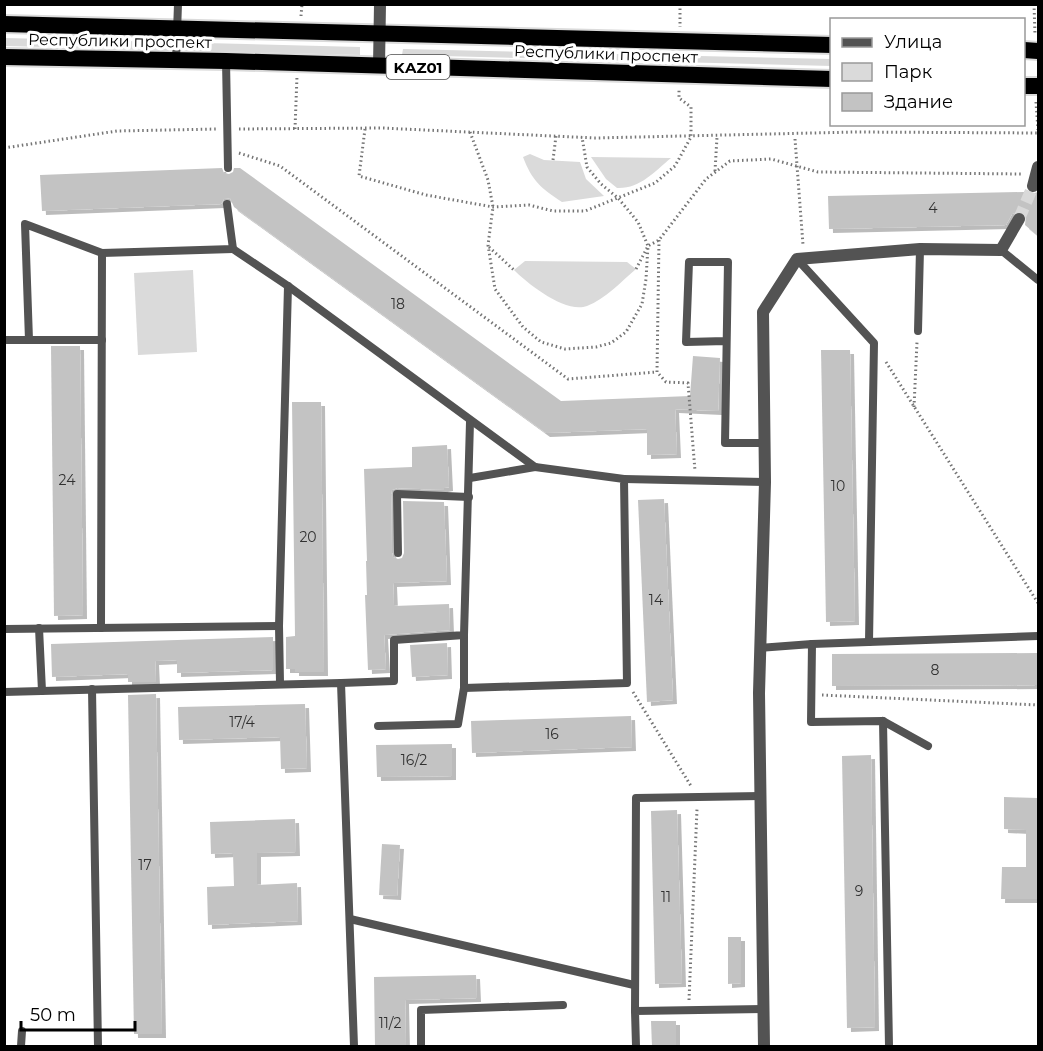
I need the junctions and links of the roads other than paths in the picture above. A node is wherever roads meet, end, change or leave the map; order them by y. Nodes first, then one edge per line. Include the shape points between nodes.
1 (178, 4) edge
2 (380, 4) edge
3 (4, 24) edge
4 (177, 28) junction
5 (380, 33) junction
6 (830, 45) edge
7 (4, 57) edge
8 (176, 60) junction
9 (226, 61) junction
10 (379, 66) junction
11 (830, 79) edge
12 (228, 168) dead end
13 (227, 204) dead end
14 (1018, 219) tunnel mouth
15 (233, 249) junction
16 (920, 249) junction
17 (1001, 250) junction
18 (102, 253) junction
19 (800, 259) junction
20 (1038, 280) edge
21 (288, 286) junction
22 (918, 331) road end
23 (4, 340) edge
24 (29, 340) junction
25 (102, 340) junction
26 (726, 342) junction
27 (470, 422) junction
28 (764, 443) junction
29 (535, 467) junction
30 (470, 478) junction
31 (624, 480) junction
32 (765, 482) junction
33 (469, 497) junction
34 (398, 554) dead end
35 (279, 626) junction
36 (39, 628) junction
37 (101, 628) junction
38 (4, 629) edge
39 (464, 635) junction
40 (1038, 636) edge
41 (869, 642) junction
42 (812, 644) junction
43 (759, 648) junction
44 (280, 683) junction
45 (341, 683) junction
46 (464, 688) junction
47 (92, 689) junction
48 (42, 691) junction
49 (4, 692) edge
50 (883, 722) junction
51 (378, 726) dead end
52 (928, 746) dead end
53 (761, 796) junction
54 (350, 919) junction
55 (634, 985) junction
56 (563, 1005) dead end
57 (763, 1009) junction
58 (635, 1011) junction
59 (22, 1031) dead end
60 (21, 1047) edge
61 (98, 1047) edge
62 (354, 1047) edge
63 (421, 1047) edge
64 (636, 1047) edge
65 (764, 1047) edge
66 (889, 1047) edge

1 - 4 lane
2 - 5 street
3 - 4 highway, Республики проспект / KАZ01
4 - 5 highway, Республики проспект / KАZ01
4 - 8 lane
5 - 6 highway, Республики проспект / KАZ01
5 - 10 street
7 - 8 highway, Республики проспект / KАZ01
8 - 9 highway, Республики проспект / KАZ01
9 - 10 highway, Республики проспект / KАZ01
9 - 12 lane
10 - 11 highway, Республики проспект / KАZ01
13 - 15 lane
14 - 17 street
15 - 18 lane
15 - 21 lane
16 - 17 street
16 - 19 street
16 - 22 lane
17 - 20 lane
18 - 24 lane via 25,224
18 - 25 lane
19 - 28 street via 763,312
19 - 41 lane via 874,343
21 - 27 lane
21 - 35 lane
23 - 24 lane
24 - 25 lane
25 - 37 lane
26 - 26 lane via 728,262 689,262 686,342
26 - 28 lane via 725,443
27 - 29 lane
27 - 30 lane
28 - 32 street
29 - 30 lane
29 - 31 lane
30 - 33 lane
31 - 32 lane
31 - 46 lane via 627,683
32 - 43 street
33 - 34 lane via 397,494
33 - 39 lane
35 - 37 lane
35 - 44 lane
36 - 37 lane
36 - 38 lane
36 - 48 lane
39 - 45 lane via 394,640 394,681
39 - 46 lane
40 - 41 lane
41 - 42 lane
42 - 43 lane
42 - 50 lane via 811,722
43 - 53 street
44 - 45 lane
44 - 47 lane
45 - 54 lane
46 - 51 lane via 458,724
47 - 48 lane
47 - 61 lane
48 - 49 lane
50 - 52 lane
50 - 66 lane
53 - 55 lane via 636,798
53 - 57 street
54 - 55 lane
54 - 62 lane
55 - 58 lane
56 - 63 lane via 421,1010
57 - 58 lane
57 - 65 street
58 - 64 lane
59 - 60 lane

